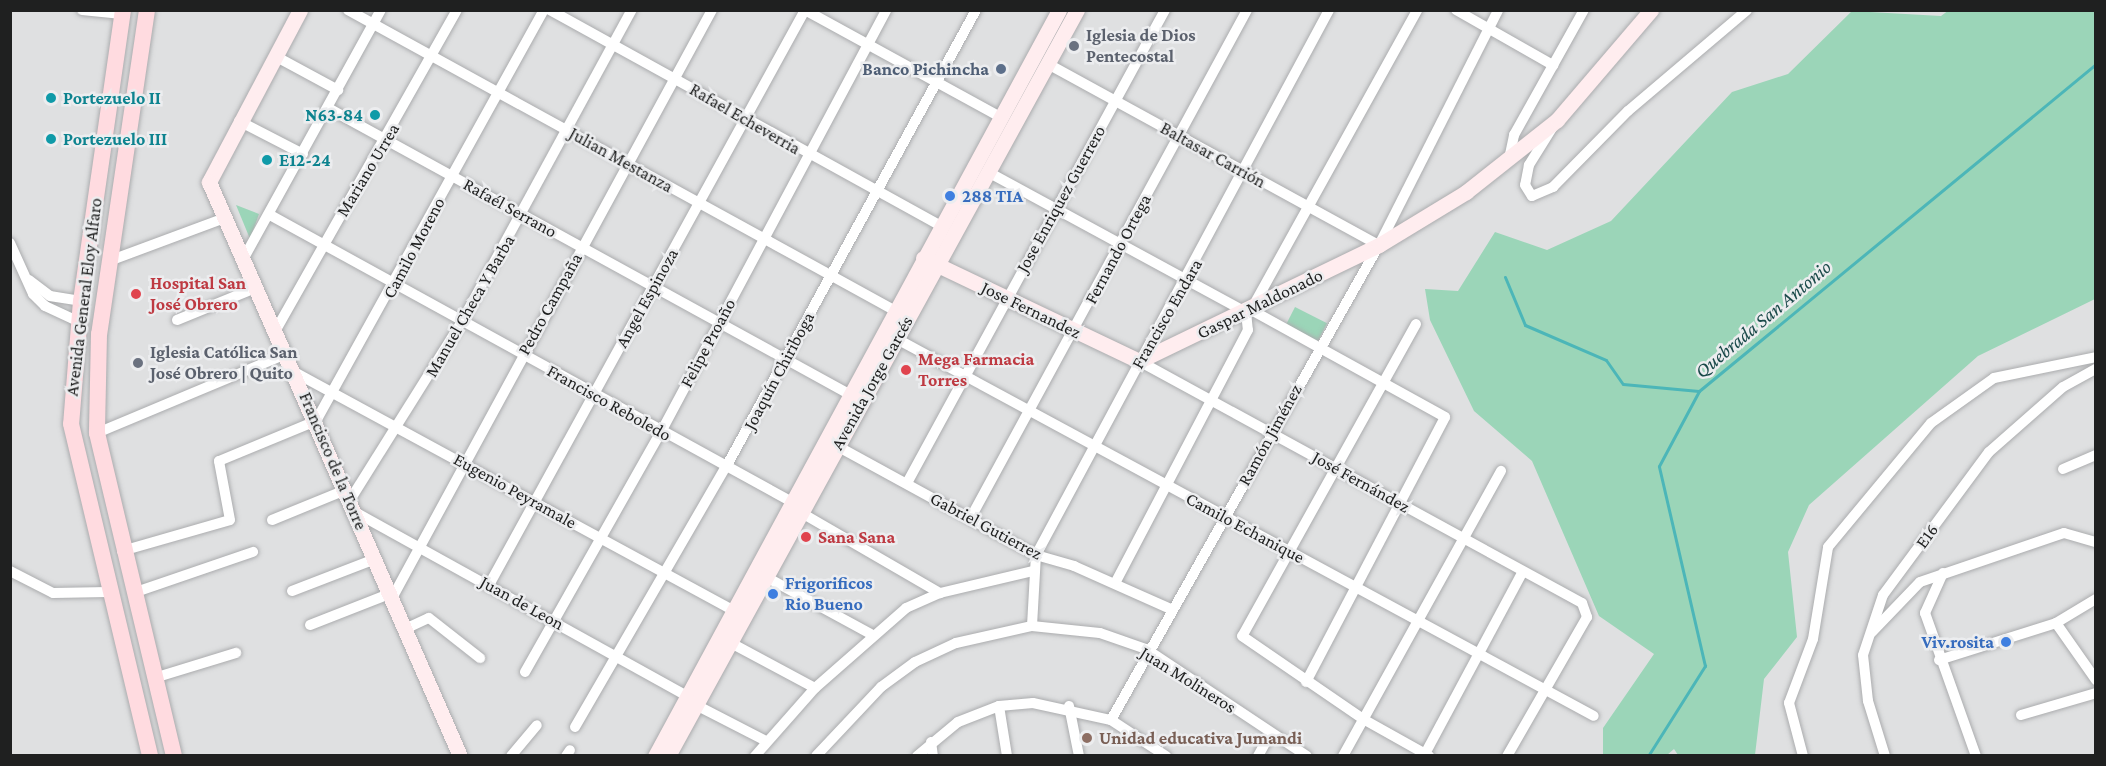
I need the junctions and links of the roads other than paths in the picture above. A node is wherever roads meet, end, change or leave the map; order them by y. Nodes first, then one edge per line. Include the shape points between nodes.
1 (82, 10) edge
2 (147, 10) edge
3 (300, 10) edge
4 (348, 10) edge
5 (381, 10) edge
6 (457, 10) edge
7 (543, 10) edge
8 (550, 10) edge
9 (632, 10) edge
10 (712, 10) edge
11 (805, 10) edge
12 (886, 10) edge
13 (976, 10) edge
14 (1059, 10) edge
15 (1077, 10) edge
16 (1165, 10) edge
17 (1246, 10) edge
18 (1329, 10) edge
19 (1417, 10) edge
20 (1456, 10) edge
21 (1498, 10) edge
22 (1584, 10) edge
23 (1651, 10) edge
24 (1747, 10) edge
25 (122, 12) edge
26 (374, 25) junction
27 (1488, 30) junction
28 (868, 45) junction
29 (614, 46) junction
30 (275, 56) junction
31 (431, 57) junction
32 (1048, 64) junction
33 (1553, 65) junction
34 (675, 79) junction
35 (936, 82) junction
36 (338, 90) junction
37 (498, 93) junction
38 (1115, 101) junction
39 (328, 108) junction
40 (746, 118) junction
41 (1002, 118) junction
42 (1557, 120) junction
43 (239, 121) junction
44 (567, 130) junction
45 (1180, 136) junction
46 (387, 141) junction
47 (303, 154) junction
48 (810, 156) junction
49 (1508, 161) junction
50 (628, 164) junction
51 (988, 172) junction
52 (1244, 172) junction
53 (452, 176) junction
54 (877, 191) junction
55 (699, 203) junction
56 (1308, 207) junction
57 (1058, 209) junction
58 (522, 213) junction
59 (270, 215) junction
60 (227, 218) junction
61 (941, 225) junction
62 (764, 239) junction
63 (10, 243) edge
64 (1118, 243) junction
65 (1379, 245) junction
66 (323, 246) junction
67 (582, 247) junction
68 (245, 256) junction
69 (109, 261) junction
70 (930, 261) junction
71 (830, 275) junction
72 (27, 278) junction
73 (1187, 280) junction
74 (394, 284) junction
75 (653, 286) junction
76 (258, 287) junction
77 (1006, 299) junction
78 (81, 302) junction
79 (894, 310) junction
80 (1249, 311) junction
81 (177, 320) dead end
82 (79, 322) junction
83 (461, 323) junction
84 (718, 323) junction
85 (1416, 324) dead end
86 (277, 328) junction
87 (1075, 332) junction
88 (897, 339) junction
89 (1318, 349) junction
90 (288, 353) junction
91 (522, 356) junction
92 (2096, 357) edge
93 (785, 359) junction
94 (1139, 361) junction
95 (2096, 369) edge
96 (296, 373) junction
97 (964, 376) junction
98 (1384, 385) junction
99 (333, 393) junction
100 (849, 394) junction
101 (594, 395) junction
102 (1208, 398) junction
103 (1030, 413) junction
104 (316, 421) junction
105 (399, 428) junction
106 (97, 432) junction
107 (661, 432) junction
108 (1271, 433) junction
109 (837, 446) junction
110 (1095, 448) junction
111 (2096, 455) edge
112 (463, 463) junction
113 (726, 467) junction
114 (1338, 469) junction
115 (2062, 469) dead end
116 (1501, 471) dead end
117 (907, 483) junction
118 (1164, 485) junction
119 (350, 501) junction
120 (535, 502) junction
121 (1398, 502) junction
122 (796, 507) junction
123 (1224, 517) junction
124 (970, 519) junction
125 (272, 520) dead end
126 (599, 537) junction
127 (1463, 537) junction
128 (2095, 542) edge
129 (417, 545) junction
130 (122, 550) junction
131 (253, 552) dead end
132 (1290, 552) junction
133 (1036, 555) junction
134 (375, 560) junction
135 (10, 571) edge
136 (1033, 571) junction
137 (1523, 571) junction
138 (1943, 573) junction
139 (664, 574) junction
140 (766, 577) junction
141 (1115, 583) junction
142 (489, 585) junction
143 (1359, 589) junction
144 (292, 591) dead end
145 (108, 592) junction
146 (940, 593) junction
147 (133, 594) junction
148 (390, 597) junction
149 (2096, 598) edge
150 (733, 610) junction
151 (1173, 610) junction
152 (1416, 620) junction
153 (552, 621) junction
154 (2056, 623) junction
155 (310, 625) dead end
156 (1032, 626) junction
157 (405, 630) junction
158 (871, 634) junction
159 (1869, 635) junction
160 (731, 644) junction
161 (1146, 649) junction
162 (236, 654) dead end
163 (1479, 654) junction
164 (619, 657) junction
165 (480, 658) dead end
166 (1939, 660) junction
167 (525, 672) dead end
168 (154, 678) junction
169 (2096, 680) edge
170 (1306, 682) junction
171 (815, 688) junction
172 (1546, 688) junction
173 (2096, 693) edge
174 (692, 700) junction
175 (999, 706) junction
176 (1069, 706) junction
177 (2021, 715) dead end
178 (1594, 716) dead end
179 (1363, 719) junction
180 (1111, 720) junction
181 (537, 724) dead end
182 (574, 727) dead end
183 (1271, 733) junction
184 (766, 741) junction
185 (931, 742) junction
186 (1428, 754) edge
187 (150, 756) edge
188 (174, 756) edge
189 (460, 756) edge
190 (511, 756) edge
191 (655, 756) edge
192 (668, 756) edge
193 (755, 756) edge
194 (816, 756) edge
195 (917, 756) edge
196 (933, 756) edge
197 (1007, 756) edge
198 (1078, 756) edge
199 (1166, 756) edge
200 (1258, 756) edge
201 (1307, 756) edge
202 (1343, 756) edge
203 (1507, 756) edge
204 (1803, 756) edge
205 (1885, 756) edge
206 (1976, 756) edge

1 - 25 street
2 - 69 main road, Avenida General Eloy Alfaro
3 - 30 street, Francisco de la Torre
4 - 26 street, Julian Mestanza
5 - 26 street
6 - 31 street, Mariano Urrea
7 - 37 street, Camilo Moreno
8 - 29 street, Rafael Echeverria
9 - 29 street, Manuel Checa Y Barba
10 - 34 street, Pedro Campaña
11 - 28 street
11 - 40 street, Angel Espinoza
12 - 28 street, Felipe Proaño
13 - 35 street, Joaquín Chiriboga
14 - 41 street, Avenida Jorge Garcés
15 - 32 street, Avenida Jorge Garcés
16 - 38 street, Jose Enriquez Guerrero
17 - 45 street, Fernando Ortega
18 - 52 street, Francisco Endara
19 - 56 street
20 - 27 street
21 - 27 street, Ramón Jiménez
22 - 33 street
23 - 42 street, Gaspar Maldonado
24 - 42 street via 1628,111 1552,187 1532,196 1526,184 1529,165
25 - 78 main road, Avenida General Eloy Alfaro
26 - 31 street, Julian Mestanza
26 - 36 street
27 - 33 street
27 - 65 street, Ramón Jiménez
28 - 35 street
28 - 48 street, Felipe Proaño
29 - 34 street, Rafael Echeverria
29 - 44 street, Manuel Checa Y Barba
30 - 36 street
30 - 43 street, Francisco de la Torre
31 - 37 street, Julian Mestanza
31 - 46 street, Mariano Urrea
32 - 38 street, Baltasar Carrión
32 - 51 street, Avenida Jorge Garcés
33 - 49 street via 1514,135
34 - 40 street, Rafael Echeverria
34 - 50 street, Pedro Campaña
35 - 41 street
35 - 54 street, Joaquín Chiriboga
36 - 39 street
37 - 44 street, Julian Mestanza
37 - 53 street, Camilo Moreno
38 - 45 street, Baltasar Carrión
38 - 57 street, Jose Enriquez Guerrero
39 - 46 street, Rafaél Serrano
39 - 47 street
40 - 48 street, Rafael Echeverria
40 - 55 street, Angel Espinoza
41 - 61 street, Avenida Jorge Garcés
42 - 49 street, Gaspar Maldonado
43 - 47 street
43 - 60 street, Francisco de la Torre via 209,176
44 - 50 street, Julian Mestanza
44 - 58 street, Manuel Checa Y Barba
45 - 52 street, Baltasar Carrión
45 - 64 street, Fernando Ortega
46 - 53 street, Rafaél Serrano
46 - 66 street, Mariano Urrea
47 - 59 street
48 - 54 street, Rafael Echeverria
48 - 62 street, Felipe Proaño
49 - 65 street, Gaspar Maldonado
50 - 55 street, Julian Mestanza
50 - 67 street, Pedro Campaña
51 - 57 street
51 - 70 street, Avenida Jorge Garcés
52 - 56 street, Baltasar Carrión
52 - 73 street, Francisco Endara
53 - 58 street, Rafaél Serrano
53 - 74 street, Camilo Moreno
54 - 61 street, Rafael Echeverria
54 - 71 street, Joaquín Chiriboga
55 - 62 street, Julian Mestanza
55 - 75 street, Angel Espinoza
56 - 65 street, Baltasar Carrión
56 - 80 street
57 - 64 street
57 - 77 street, Jose Enriquez Guerrero
58 - 67 street, Rafaél Serrano
58 - 83 street, Manuel Checa Y Barba
59 - 66 street, Francisco Reboledo
59 - 68 street
60 - 68 street, Francisco de la Torre
60 - 69 street
61 - 70 street, Avenida Jorge Garcés
62 - 71 street, Julian Mestanza
62 - 84 street, Felipe Proaño
63 - 72 street
64 - 73 street
64 - 87 street, Fernando Ortega
65 - 80 street, Gaspar Maldonado
65 - 89 street, Ramón Jiménez
66 - 74 street, Francisco Reboledo
66 - 86 street, Mariano Urrea
67 - 75 street, Rafaél Serrano
67 - 91 street, Pedro Campaña
68 - 76 street, Francisco de la Torre
69 - 106 main road, Avenida General Eloy Alfaro via 96,376
70 - 77 street, Jose Fernandez
70 - 79 street, Avenida Jorge Garcés
70 - 88 street, Avenida Jorge Garcés
71 - 79 street, Julian Mestanza
71 - 93 street, Joaquín Chiriboga
72 - 78 street via 50,296
72 - 82 street via 45,306
73 - 80 street
73 - 94 street, Francisco Endara
74 - 83 street, Francisco Reboledo
74 - 99 street, Camilo Moreno
75 - 84 street, Rafaél Serrano
75 - 101 street, Angel Espinoza
76 - 81 street
76 - 86 street, Francisco de la Torre
77 - 87 street, Jose Fernandez
77 - 97 street, Jose Enriquez Guerrero
78 - 82 main road, Avenida General Eloy Alfaro
79 - 100 street, Avenida Jorge Garcés
80 - 89 street
80 - 94 street, Gaspar Maldonado
80 - 102 street via 1248,330
82 - 145 main road, Avenida General Eloy Alfaro via 70,424
83 - 91 street, Francisco Reboledo
83 - 105 street, Manuel Checa Y Barba
84 - 93 street, Rafaél Serrano
84 - 107 street, Felipe Proaño
85 - 98 street
86 - 90 street, Francisco de la Torre
87 - 94 street, Jose Fernandez
87 - 103 street, Fernando Ortega
88 - 97 street, Camilo Echanique
88 - 109 street, Avenida Jorge Garcés
89 - 98 street
89 - 108 street, Ramón Jiménez
90 - 96 street, Francisco de la Torre
90 - 106 street
91 - 101 street, Francisco Reboledo
91 - 112 street, Pedro Campaña
92 - 204 street via 1994,378 1931,423 1828,547 1813,639 1789,703
93 - 100 street, Rafaél Serrano
93 - 113 street, Joaquín Chiriboga
94 - 102 street, José Fernández
94 - 110 street, Francisco Endara
95 - 159 street, E16 via 2063,387 1989,452 1883,596
96 - 99 street, Eugenio Peyramale
96 - 104 street, Francisco de la Torre
97 - 103 street, Camilo Echanique
97 - 117 street, Jose Enriquez Guerrero
98 - 114 street
98 - 121 street via 1445,417
99 - 104 street, Camilo Moreno
99 - 105 street, Eugenio Peyramale
100 - 122 street, Avenida Jorge Garcés
101 - 107 street, Francisco Reboledo
101 - 120 street, Angel Espinoza
102 - 108 street, José Fernández
102 - 118 street
103 - 110 street, Camilo Echanique
103 - 124 street, Fernando Ortega
104 - 119 street, Francisco de la Torre
104 - 130 street via 219,461 230,520
105 - 112 street, Eugenio Peyramale
105 - 119 street, Manuel Checa Y Barba
106 - 130 main road, Avenida General Eloy Alfaro
107 - 113 street, Francisco Reboledo
107 - 126 street, Felipe Proaño
108 - 114 street, José Fernández
108 - 123 street, Ramón Jiménez
109 - 117 street, Gabriel Gutierrez
109 - 122 street, Avenida Jorge Garcés
110 - 118 street, Camilo Echanique
110 - 133 street, Francisco Endara
111 - 115 street
112 - 120 street, Eugenio Peyramale
112 - 129 street, Pedro Campaña
113 - 122 street, Francisco Reboledo
113 - 139 street, Joaquín Chiriboga
114 - 121 street, José Fernández
114 - 132 street
116 - 127 street
117 - 124 street, Gabriel Gutierrez
118 - 123 street, Camilo Echanique
118 - 141 street
119 - 125 street
119 - 129 street, Juan de Leon
119 - 134 street, Francisco de la Torre
120 - 126 street, Eugenio Peyramale
120 - 142 street, Angel Espinoza
121 - 127 street, José Fernández
121 - 143 street
122 - 140 street, Avenida Jorge Garcés
122 - 146 street, Francisco Reboledo
122 - 150 street, Avenida Jorge Garcés
123 - 132 street, Camilo Echanique
123 - 151 street, Ramón Jiménez
124 - 133 street, Gabriel Gutierrez
126 - 139 street, Eugenio Peyramale
126 - 153 street, Felipe Proaño
127 - 137 street, José Fernández
127 - 152 street
128 - 138 street via 2064,533
129 - 142 street, Juan de Leon
129 - 148 street, Pedro Campaña
130 - 147 main road, Avenida General Eloy Alfaro
131 - 147 street
132 - 143 street, Camilo Echanique
132 - 170 street via 1242,636
133 - 136 street, Francisco Endara
133 - 141 street, Gabriel Gutierrez
134 - 144 street
134 - 148 street, Francisco de la Torre
135 - 145 street via 53,593
136 - 146 street
136 - 156 street, Francisco Endara
137 - 163 street
137 - 172 street, José Fernández via 1582,603 1587,617
138 - 159 street via 1920,582
138 - 166 street via 1925,613
139 - 150 street, Eugenio Peyramale
139 - 164 street, Joaquín Chiriboga
140 - 158 street
140 - 160 street, Avenida Jorge Garcés
141 - 151 street, Gabriel Gutierrez
142 - 153 street, Juan de Leon
143 - 152 street, Camilo Echanique
143 - 170 street
145 - 187 main road, Avenida General Eloy Alfaro
146 - 158 street via 906,608
147 - 168 main road, Avenida General Eloy Alfaro
148 - 155 street
148 - 157 street, Francisco de la Torre
149 - 154 street
150 - 174 street, Avenida Jorge Garcés
151 - 161 street, Ramón Jiménez
152 - 163 street, Camilo Echanique
152 - 179 street
153 - 164 street, Juan de Leon
153 - 167 street, Felipe Proaño
154 - 166 street
154 - 169 street
156 - 161 street, Juan Molineros via 1100,633
156 - 194 street, Juan Molineros via 956,643 915,662 881,687
157 - 165 street via 429,618
157 - 189 street, Francisco de la Torre
158 - 171 street
159 - 205 street, E16 via 1863,655 1868,701
160 - 171 street
160 - 174 street, Avenida Jorge Garcés
161 - 180 street, Ramón Jiménez
161 - 183 street, Juan Molineros
162 - 168 street
163 - 172 street, Camilo Echanique
163 - 186 street
164 - 174 street, Juan de Leon
164 - 182 street, Joaquín Chiriboga
166 - 206 street
168 - 188 main road, Avenida General Eloy Alfaro
170 - 179 street
171 - 184 street
172 - 178 street, Camilo Echanique
172 - 203 street
173 - 177 street
174 - 184 street, Juan de Leon
174 - 191 street, Avenida Jorge Garcés
174 - 192 street, Avenida Jorge Garcés
175 - 176 street
175 - 185 street via 958,722
175 - 197 street
176 - 180 street
176 - 198 street
179 - 186 street
179 - 202 street
180 - 199 street
181 - 190 street
183 - 200 street
183 - 201 street, Juan Molineros
184 - 193 street
185 - 195 street
185 - 196 street

